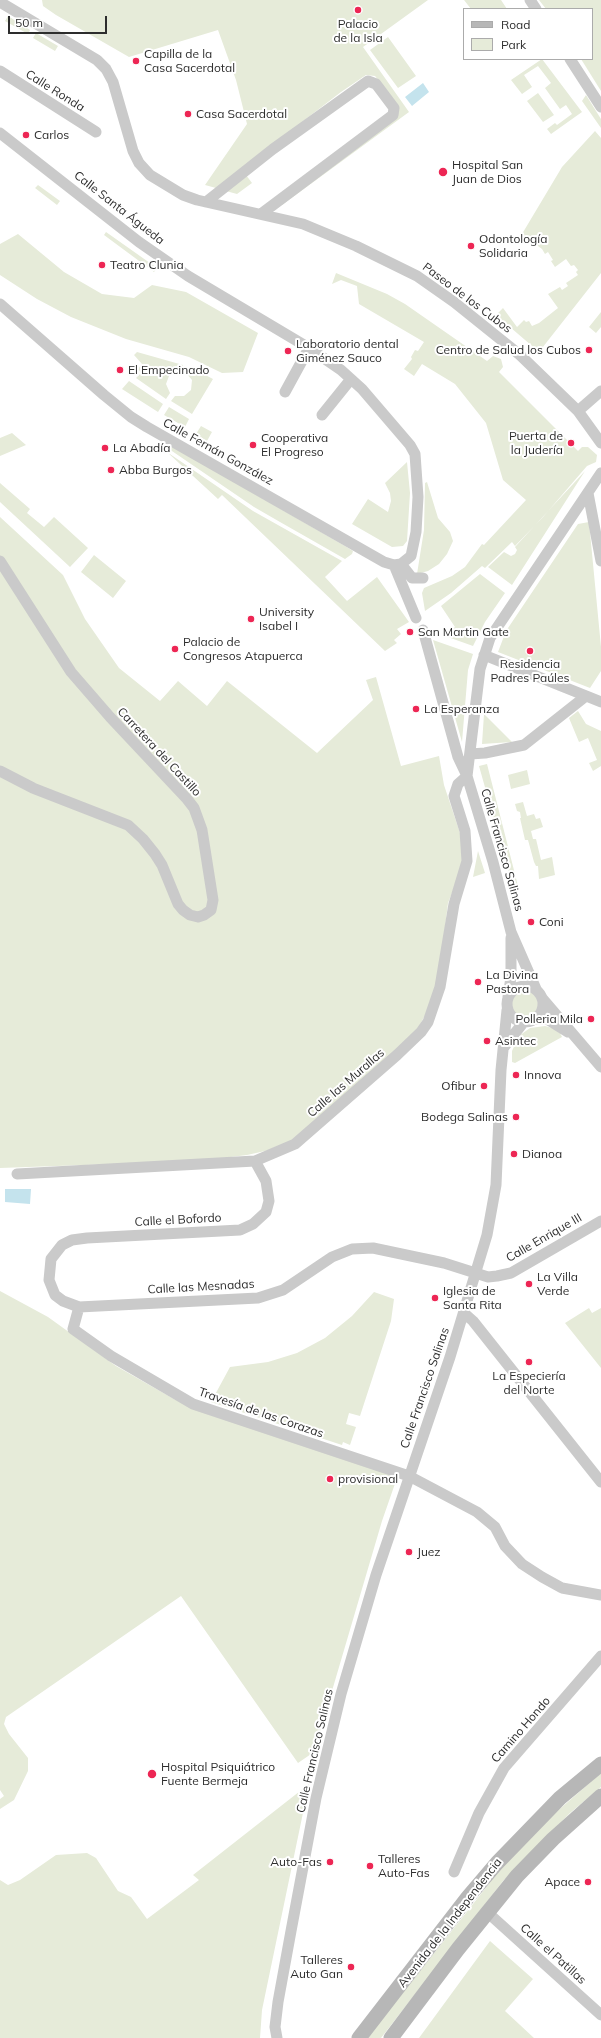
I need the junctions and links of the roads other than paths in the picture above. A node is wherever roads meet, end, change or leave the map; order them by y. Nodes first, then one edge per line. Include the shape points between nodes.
1 (3, 3) edge
2 (571, 60) edge
3 (0, 71) edge
4 (601, 107) edge
5 (96, 132) dead end
6 (0, 133) edge
7 (206, 202) junction
8 (261, 214) junction
9 (3, 308) edge
10 (309, 348) junction
11 (351, 379) junction
12 (601, 391) edge
13 (285, 392) dead end
14 (578, 411) junction
15 (322, 415) dead end
16 (601, 443) edge
17 (601, 474) edge
18 (588, 493) junction
19 (0, 561) edge
20 (601, 561) edge
21 (398, 565) junction
22 (423, 578) dead end
23 (416, 618) dead end
24 (422, 630) dead end
25 (484, 655) junction
26 (586, 696) junction
27 (601, 702) edge
28 (470, 754) junction
29 (0, 771) edge
30 (468, 776) junction
31 (511, 932) junction
32 (539, 993) junction
33 (507, 1004) junction
34 (536, 1019) junction
35 (523, 1023) junction
36 (574, 1036) junction
37 (504, 1048) junction
38 (601, 1067) edge
39 (255, 1161) junction
40 (17, 1174) dead end
41 (601, 1221) edge
42 (49, 1272) joint
43 (476, 1272) junction
44 (79, 1306) junction
45 (464, 1313) junction
46 (599, 1475) edge
47 (409, 1476) junction
48 (601, 1595) edge
49 (601, 1656) edge
50 (601, 1764) edge
51 (601, 1796) edge
52 (454, 1872) dead end
53 (487, 1912) junction
54 (601, 2015) edge
55 (277, 2038) edge
56 (359, 2038) edge
57 (391, 2038) edge

1 - 7 street, Paseo de los Cubos via 97,60 113,82 133,151 139,163 150,175 183,195
2 - 4 street
3 - 5 street, Calle Ronda
6 - 10 street, Calle Santa Águeda via 139,242 188,276
7 - 8 street, Paseo de los Cubos
7 - 8 street via 273,149 368,81 376,84 394,108 393,115
8 - 14 street, Paseo de los Cubos via 303,224 417,276 520,355
9 - 21 street, Calle Fernán González via 131,417 384,562
10 - 11 street, Calle Santa Águeda
10 - 13 street
11 - 15 street
11 - 21 street, Calle Santa Águeda via 388,418 415,454 418,497 416,532 411,556
12 - 14 street
14 - 16 street, Paseo de los Cubos
17 - 18 street
18 - 20 street
18 - 25 street via 506,612 490,638
19 - 29 street, Carretera del Castillo via 70,672 194,808 202,830 213,900 210,910 198,917 183,910 155,854 128,825 33,788
21 - 22 street via 412,578
21 - 23 street
24 - 30 street, Calle Francisco Salinas via 458,757
25 - 26 street
25 - 28 street
26 - 27 street
26 - 28 street via 524,745
28 - 30 street, Calle Francisco Salinas
30 - 31 street, Calle Francisco Salinas
30 - 39 street, Calle las Murallas via 458,784 454,796 465,832 467,861 454,904 440,987 428,1022 397,1055 295,1144
31 - 32 street, Calle Francisco Salinas
31 - 33 street, Calle Francisco Salinas via 511,977
32 - 33 street via 522,986 513,991
32 - 34 street via 543,1009
32 - 36 street, Calle Francisco Salinas
33 - 35 street via 513,1019
33 - 37 street, Calle Francisco Salinas
34 - 35 street
34 - 36 street via 547,1019
35 - 37 street
36 - 38 street, Calle Francisco Salinas
37 - 43 street, Calle Francisco Salinas via 496,1185 487,1235
39 - 40 street, Calle las Murallas
39 - 42 street, Calle el Bofordo via 266,1181 269,1201 266,1212 247,1228 72,1240 55,1252
41 - 43 street, Calle Enrique III via 511,1273 488,1277
42 - 44 street, Calle las Mesnadas via 49,1280 55,1295 63,1301
43 - 44 street, Calle las Mesnadas via 391,1250 352,1249 332,1257 282,1290 258,1298
43 - 45 street, Calle Francisco Salinas
44 - 47 street, Travesía de las Corazas via 73,1329 111,1356 193,1404
45 - 46 street
45 - 47 street, Calle Francisco Salinas
47 - 48 street via 477,1512 495,1527 505,1546 522,1564 542,1577 562,1588
47 - 55 street, Calle Francisco Salinas via 376,1575 331,1733 283,1974 277,2014
49 - 52 street, Camino Hondo via 504,1768 479,1813
50 - 56 main road, Avenida de la Independencia via 560,1798 497,1863
51 - 53 main road, Avenida de la Independencia via 553,1839
53 - 54 street, Calle el Patillas
53 - 57 main road, Avenida de la Independencia

